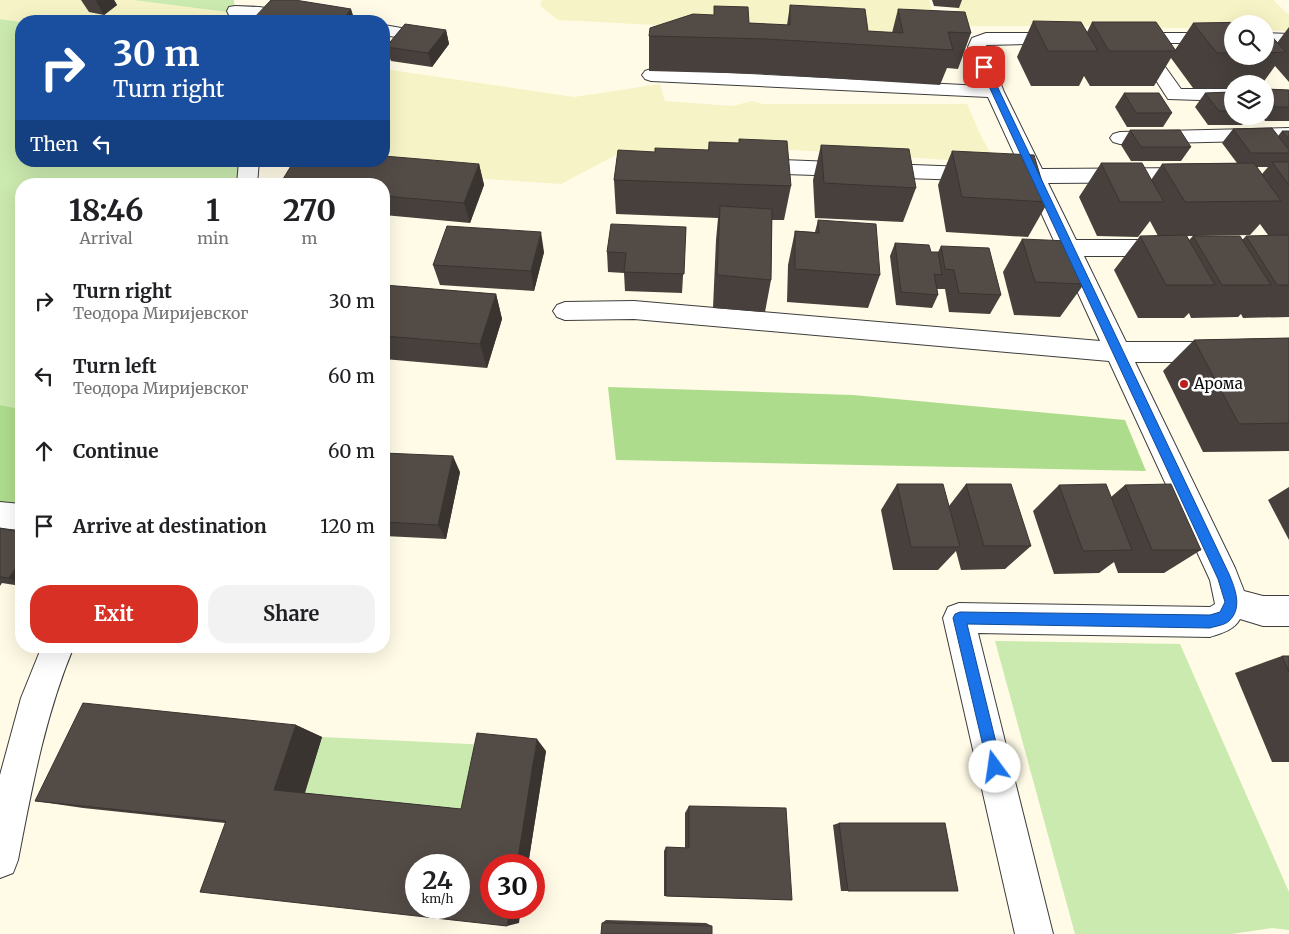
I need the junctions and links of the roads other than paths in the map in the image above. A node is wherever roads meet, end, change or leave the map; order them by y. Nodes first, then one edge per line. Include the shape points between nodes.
1 (235, 11) edge
2 (280, 15) edge
3 (390, 31) edge
4 (408, 34) edge
5 (1078, 38) edge
6 (1117, 38) edge
7 (1137, 38) junction
8 (1224, 38) edge
9 (1274, 38) edge
10 (1289, 38) edge
11 (650, 75) dead end
12 (995, 92) junction
13 (1224, 95) edge
14 (1289, 134) edge
15 (1120, 138) dead end
16 (736, 166) edge
17 (1211, 175) edge
18 (1035, 176) junction
19 (1193, 247) edge
20 (1068, 248) junction
21 (565, 311) dead end
22 (1117, 352) junction
23 (1289, 352) edge
24 (0, 515) edge
25 (15, 516) edge
26 (1231, 602) junction
27 (1289, 611) edge
28 (55, 653) edge
29 (0, 860) edge
30 (1034, 934) edge

1 - 2 street
3 - 4 street
5 - 12 street via 986,38 978,42 978,54
6 - 7 street
7 - 8 street
7 - 13 street via 1175,96
9 - 10 street
11 - 12 street
12 - 18 street
14 - 15 street
16 - 18 street
17 - 18 street
18 - 20 street
19 - 20 street
20 - 22 street
21 - 22 street via 634,310
22 - 23 street
22 - 26 street via 1224,578
24 - 25 street
26 - 27 street via 1263,610
26 - 30 street via 1224,617 1210,622 960,618
28 - 29 street via 36,706 18,773

